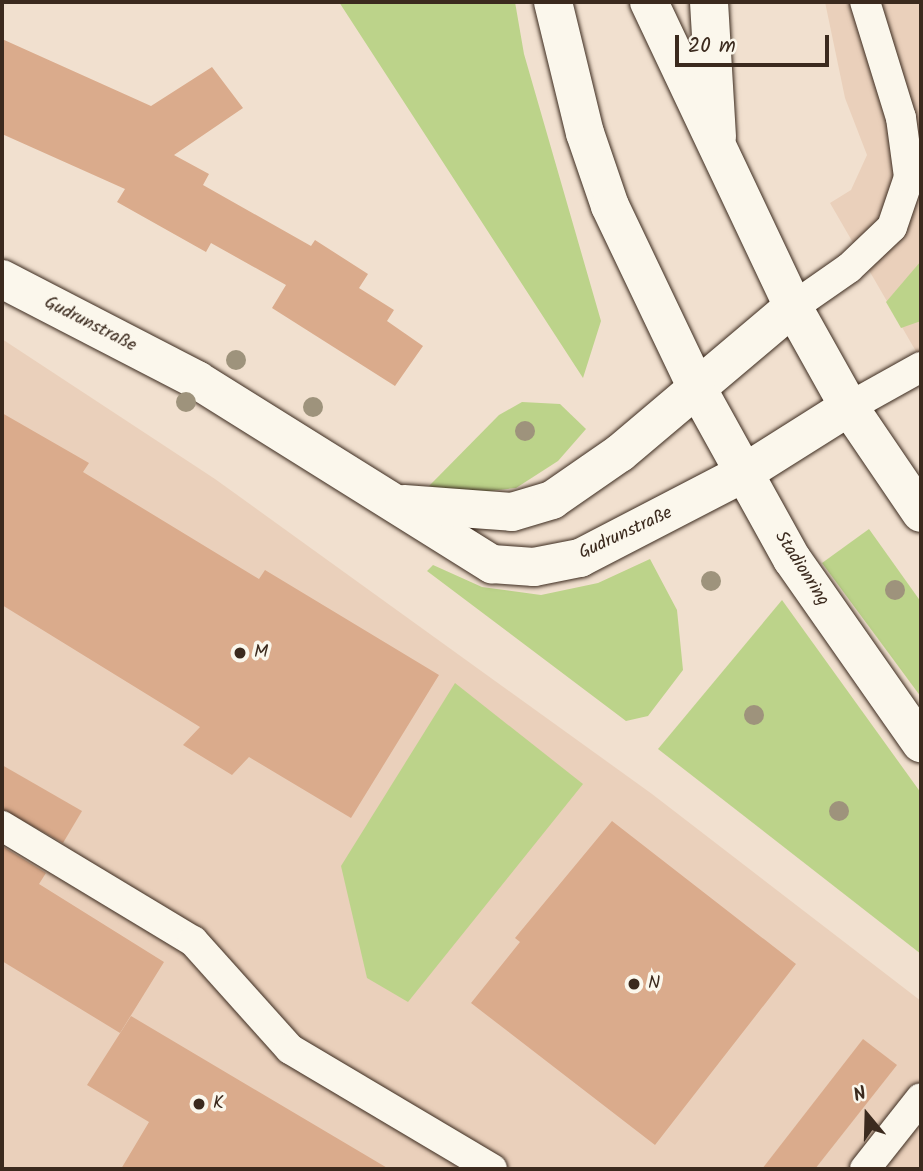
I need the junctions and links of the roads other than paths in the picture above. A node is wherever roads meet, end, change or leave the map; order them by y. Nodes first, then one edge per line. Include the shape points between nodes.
1 (553, 2) edge
2 (649, 2) edge
3 (709, 2) edge
4 (866, 2) edge
5 (718, 153) junction
6 (2, 279) edge
7 (793, 307) junction
8 (921, 367) edge
9 (696, 386) junction
10 (849, 407) junction
11 (744, 473) junction
12 (394, 503) junction
13 (921, 513) edge
14 (921, 743) edge
15 (2, 827) edge
16 (921, 1098) edge
17 (452, 1158) edge
18 (492, 1169) edge
19 (865, 1169) edge

1 - 9 main road, Stadionring via 585,133 610,206
2 - 5 main road
3 - 5 main road
4 - 7 lane via 901,118 909,177 892,227 849,268
5 - 7 main road
6 - 12 main road, Gudrunstraße via 197,380
7 - 9 main road, Gudrunstraße
7 - 10 main road
8 - 10 lane
9 - 11 main road, Stadionring
9 - 12 main road, Gudrunstraße via 620,453 552,500 512,512
10 - 11 main road, Gudrunstraße
10 - 13 main road
11 - 12 main road, Gudrunstraße via 580,558 534,567 492,564
11 - 14 main road, Stadionring via 792,559
15 - 17 lane via 192,941 290,1049
16 - 19 lane
17 - 18 lane

